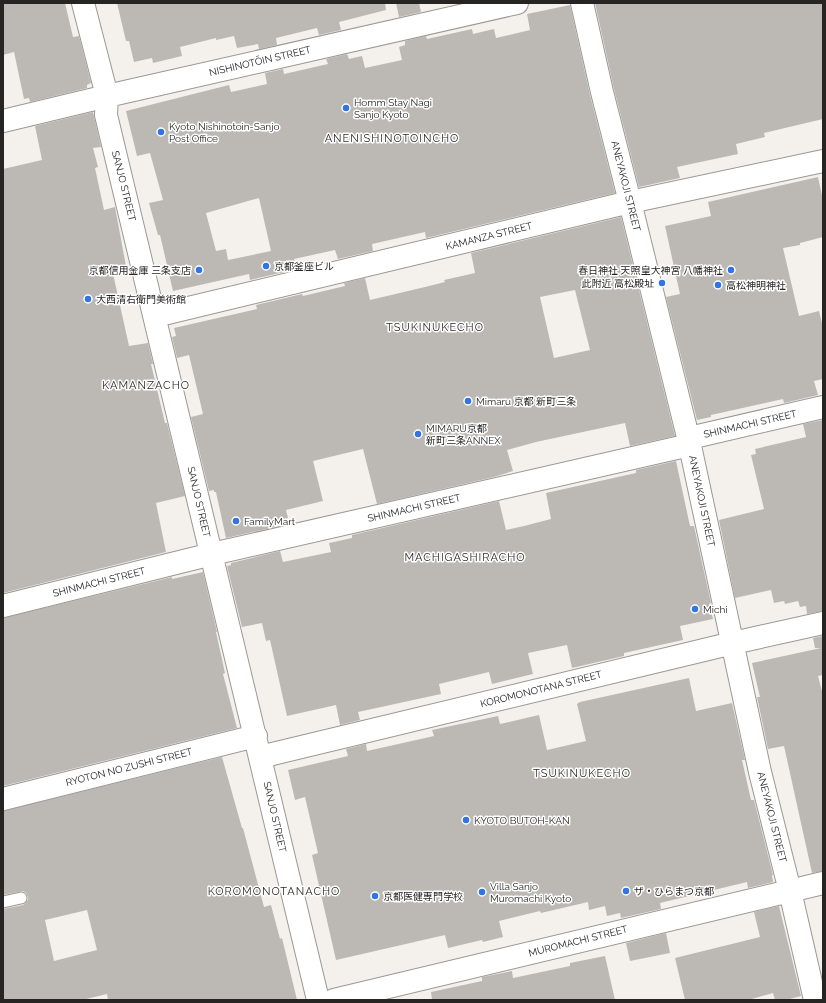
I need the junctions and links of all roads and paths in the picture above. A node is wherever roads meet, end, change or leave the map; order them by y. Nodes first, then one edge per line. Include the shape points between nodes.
1 (83, 3) edge
2 (517, 3) edge
3 (582, 3) edge
4 (106, 96) junction
5 (3, 121) edge
6 (823, 161) edge
7 (630, 202) junction
8 (155, 316) junction
9 (823, 407) edge
10 (689, 441) junction
11 (212, 554) junction
12 (3, 606) edge
13 (823, 623) edge
14 (733, 643) junction
15 (258, 747) junction
16 (3, 799) edge
17 (823, 883) edge
18 (790, 890) junction
19 (21, 898) dead end
20 (3, 902) edge
21 (318, 1000) edge
22 (334, 1000) edge
23 (815, 1000) edge

1 - 4 street, SANJO STREET
2 - 4 street, NISHINOTŌIN STREET
3 - 7 street, ANEYAKOJI STREET
4 - 5 street, NISHINOTŌIN STREET
4 - 8 street, SANJO STREET via 106,115
6 - 7 street, KAMANZA STREET
7 - 8 street, KAMANZA STREET
7 - 10 street, ANEYAKOJI STREET
8 - 11 street, SANJO STREET
9 - 10 street, SHINMACHI STREET via 698,436
10 - 11 street, SHINMACHI STREET via 681,447
10 - 14 street, ANEYAKOJI STREET
11 - 12 street, SHINMACHI STREET
11 - 15 street, SANJO STREET
13 - 14 street, KOROMONOTANA STREET
14 - 15 street, KOROMONOTANA STREET
14 - 18 street, ANEYAKOJI STREET via 760,772
15 - 16 street, RYOTON NO ZUSHI STREET
15 - 21 street, SANJO STREET
17 - 18 street, MUROMACHI STREET
18 - 22 street, MUROMACHI STREET
18 - 23 street, ANEYAKOJI STREET
19 - 20 lane

